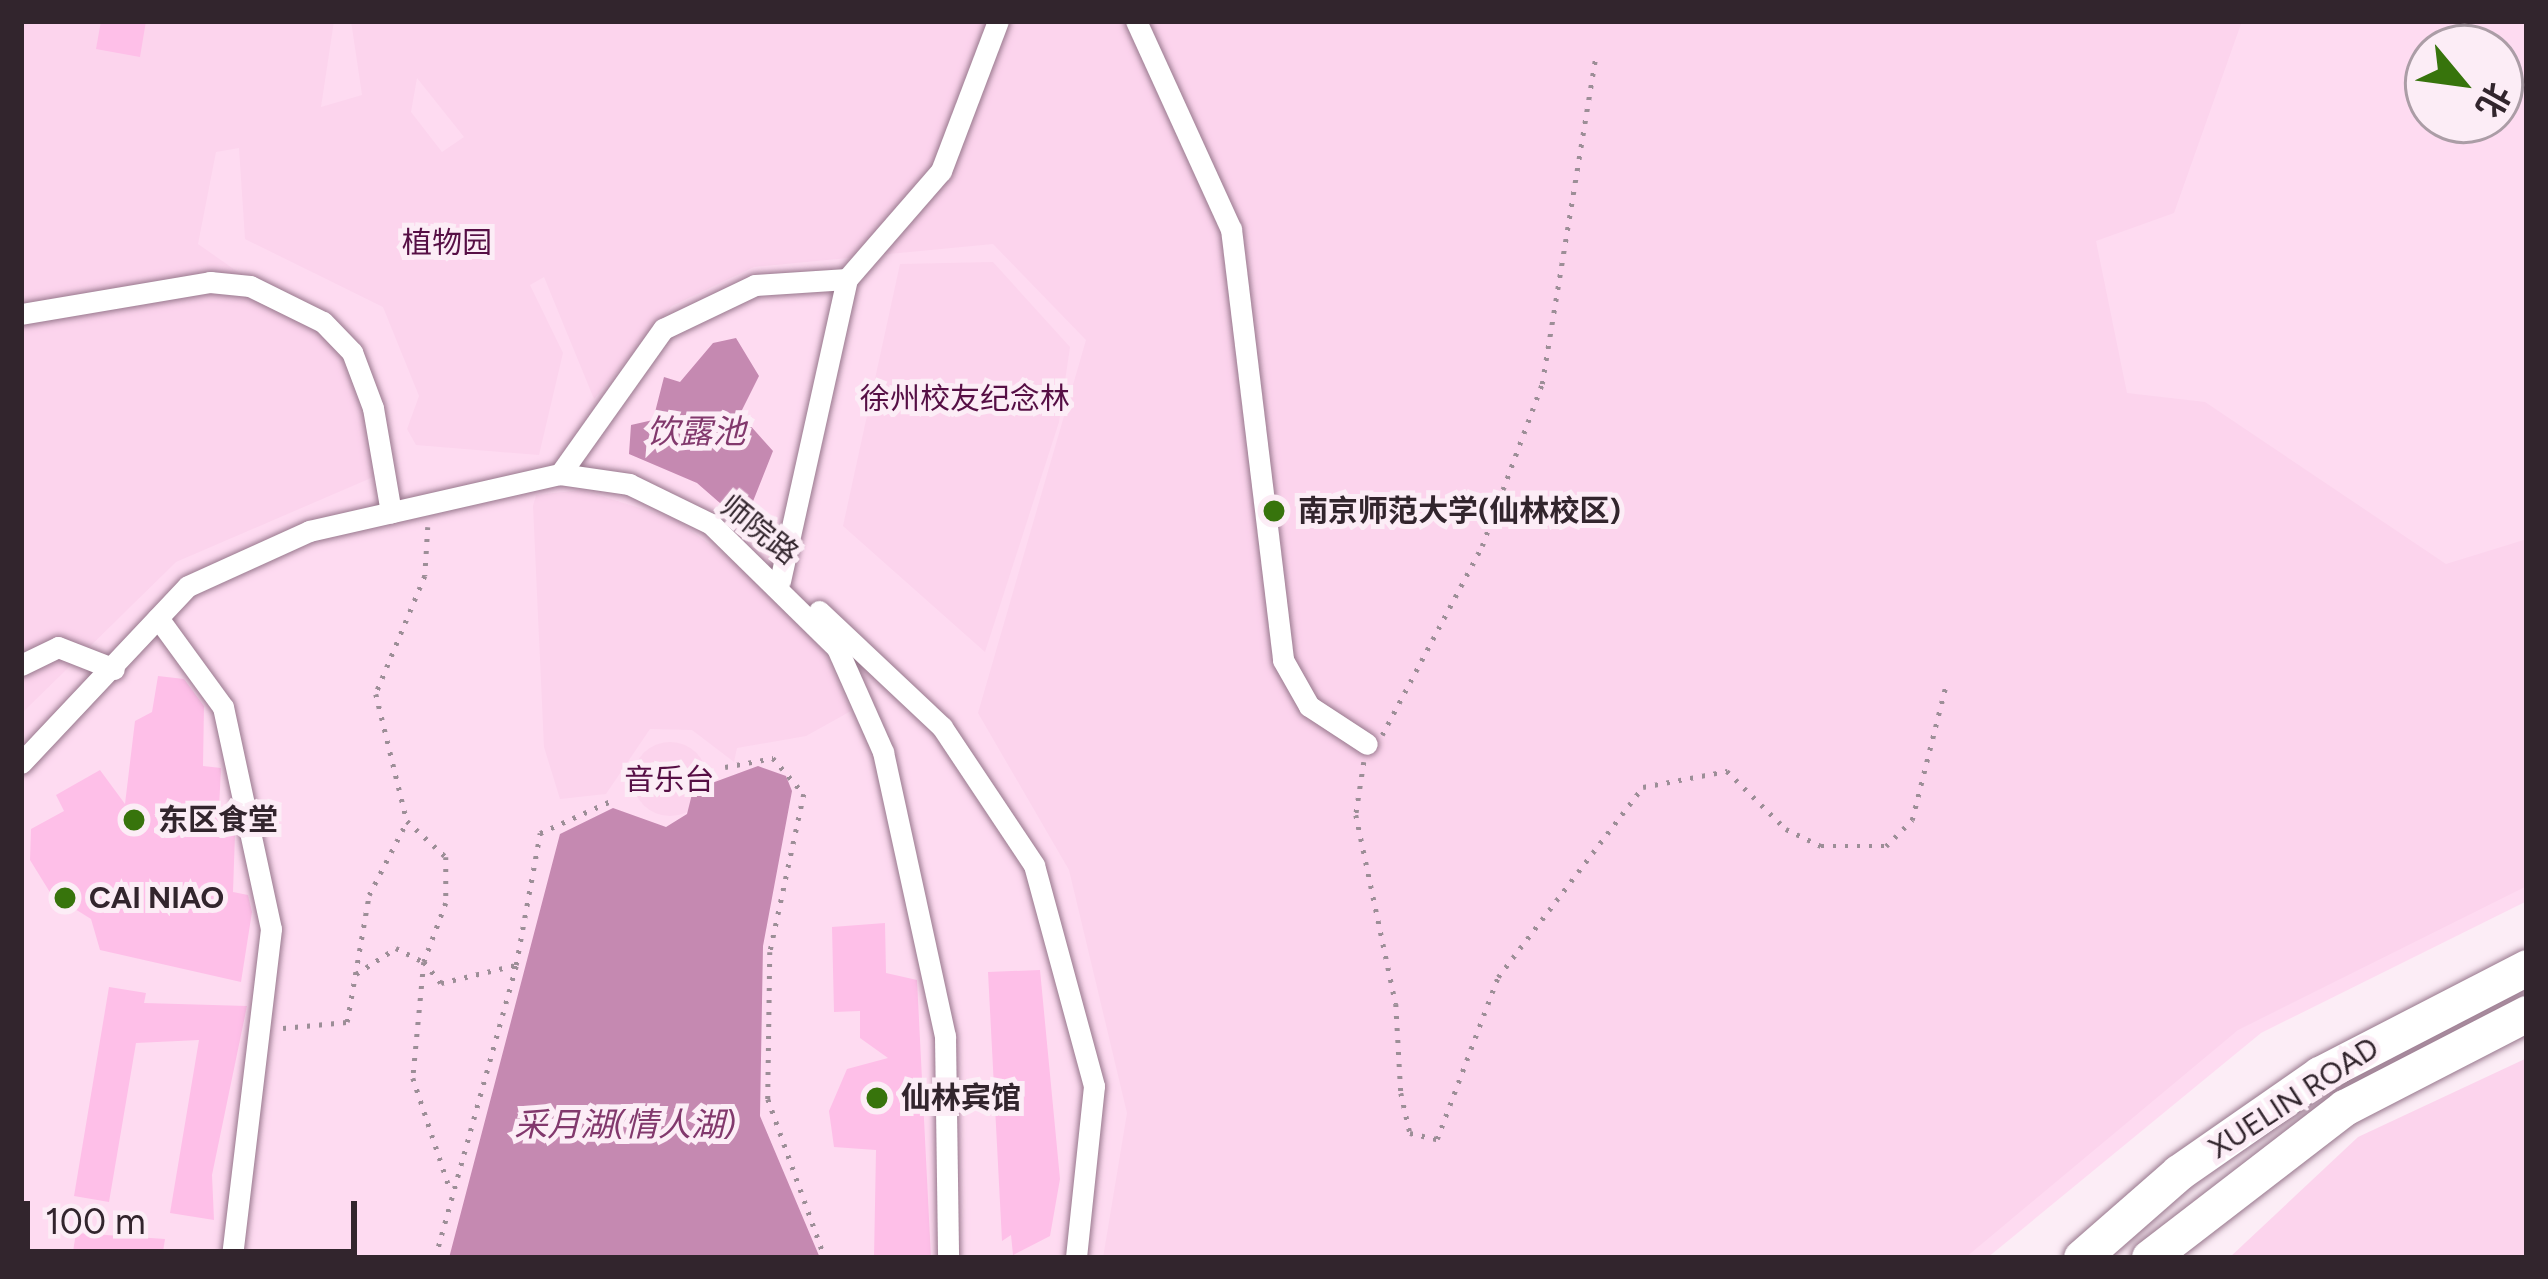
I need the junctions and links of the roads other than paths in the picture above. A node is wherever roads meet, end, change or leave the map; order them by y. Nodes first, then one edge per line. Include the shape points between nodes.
1 (998, 21) edge
2 (1136, 21) edge
3 (847, 279) junction
4 (21, 314) edge
5 (560, 474) junction
6 (391, 512) junction
7 (773, 575) junction
8 (158, 618) junction
9 (21, 665) edge
10 (114, 669) junction
11 (1367, 744) road end
12 (21, 763) edge
13 (2527, 968) edge
14 (2527, 1014) edge
15 (232, 1258) edge
16 (948, 1258) edge
17 (1076, 1258) edge
18 (2082, 1258) edge
19 (2150, 1258) edge

1 - 3 street via 941,171
2 - 11 street via 1231,229 1282,661 1309,706
3 - 5 street via 755,285 664,329
3 - 7 street
4 - 6 street via 210,282 250,286 322,322 352,352 373,408
5 - 6 street, 师院路
5 - 7 street, 师院路 via 629,484 712,524
6 - 8 street, 师院路 via 309,531 188,586
7 - 16 street, 师院路 via 837,648 883,752 928,921 945,1036
7 - 17 street via 942,727 1034,865 1094,1086
8 - 10 street, 师院路
8 - 15 street via 223,706 256,828 271,929
9 - 10 street via 58,647
10 - 12 street, 师院路
13 - 18 main road, XUELIN ROAD via 2320,1075
14 - 19 main road, XUELIN ROAD via 2345,1108

